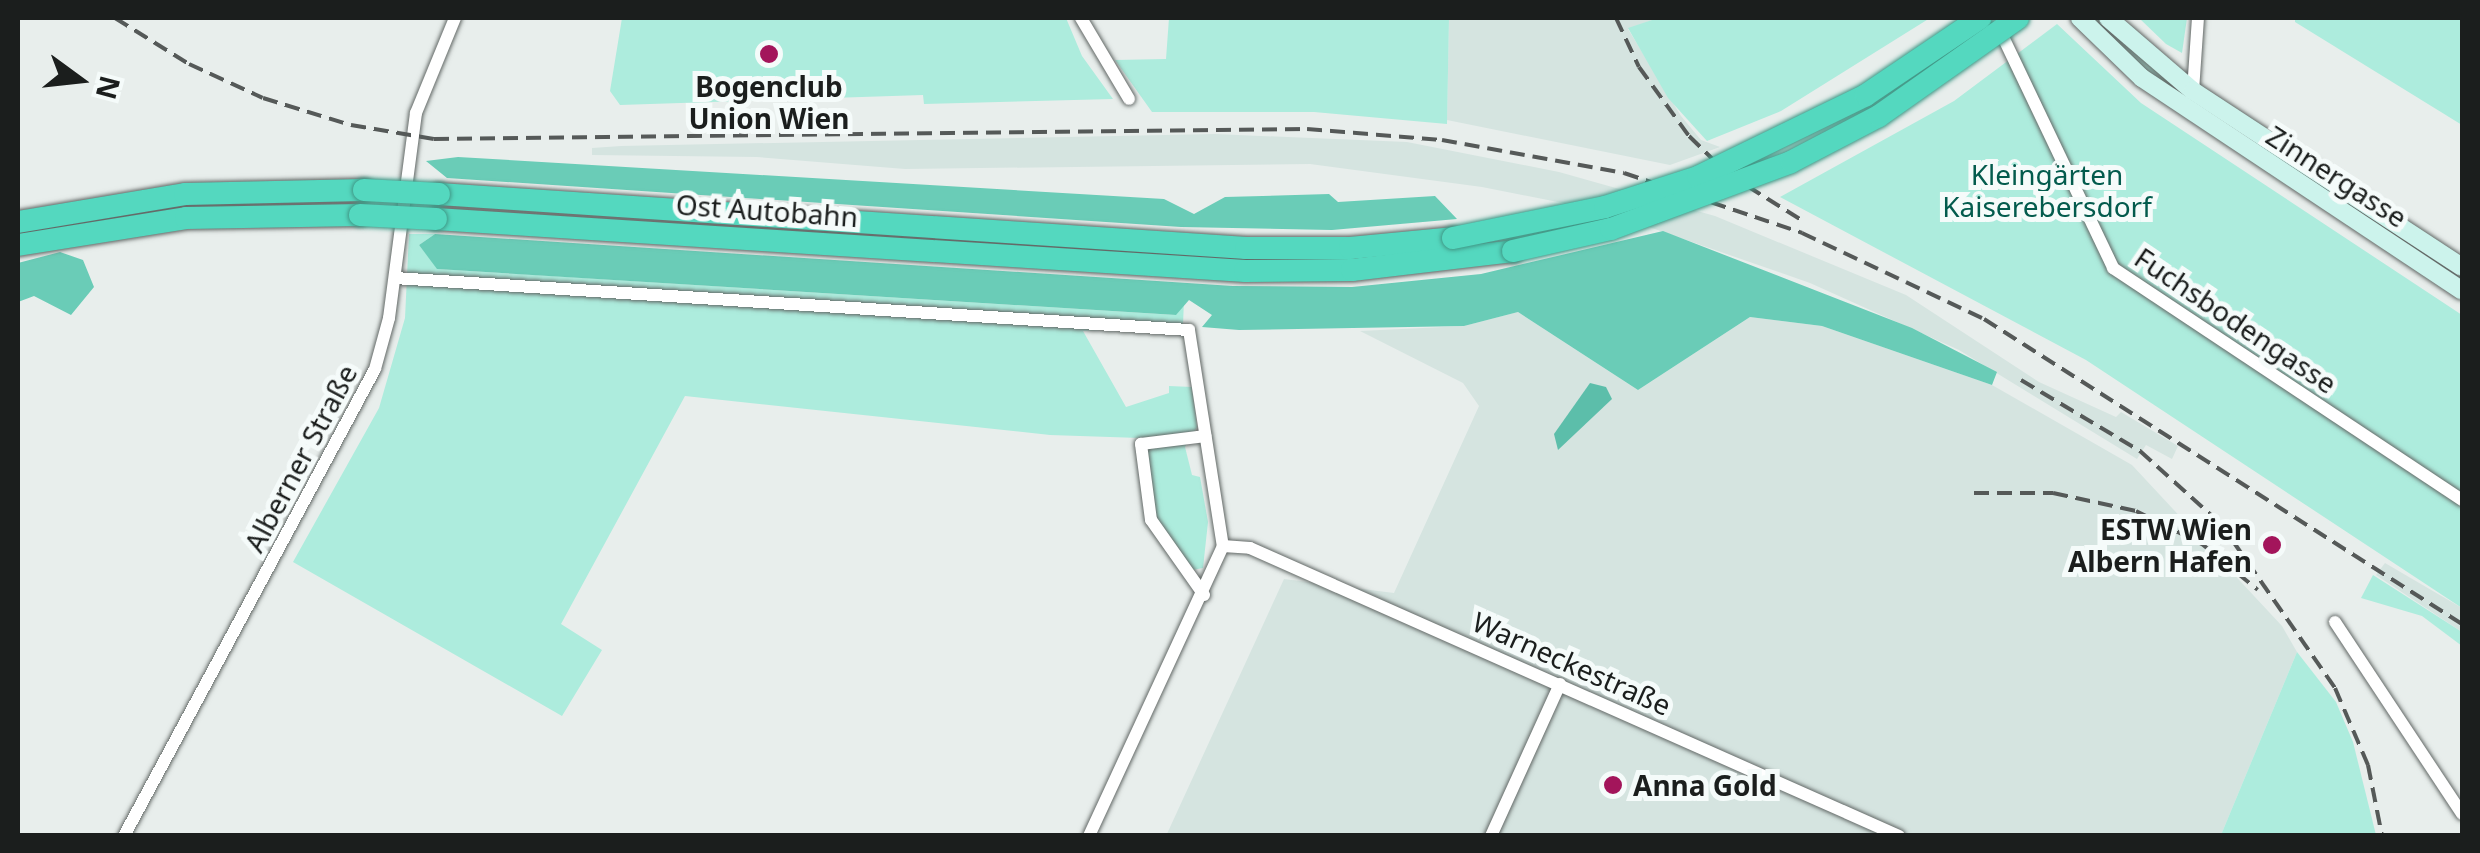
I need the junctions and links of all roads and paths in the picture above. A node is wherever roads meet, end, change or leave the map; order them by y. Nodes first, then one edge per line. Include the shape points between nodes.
1 (454, 18) edge
2 (1080, 18) edge
3 (1980, 18) edge
4 (1994, 18) edge
5 (2018, 18) edge
6 (2080, 18) edge
7 (2108, 18) edge
8 (2198, 18) edge
9 (2187, 98) junction
10 (1129, 99) dead end
11 (18, 222) edge
12 (18, 245) edge
13 (2462, 267) edge
14 (395, 278) junction
15 (2462, 290) edge
16 (1206, 436) junction
17 (2462, 500) edge
18 (1223, 546) junction
19 (1204, 595) junction
20 (2336, 622) dead end
21 (1560, 684) junction
22 (2462, 814) edge
23 (124, 836) edge
24 (1089, 836) edge
25 (1491, 836) edge
26 (1899, 836) edge

1 - 14 street, Alberner Straße via 416,113
2 - 10 street
3 - 11 highway, Ost Autobahn, bridge via 1866,96 1698,176 1604,208 1453,238 1350,248 1246,248 364,190 185,194
4 - 17 street, Fuchsbodengasse via 2113,268
5 - 12 highway, Ost Autobahn, bridge via 1878,116 1791,162 1630,223 1513,252 1352,270 1245,271 360,215 186,218
6 - 9 main road via 2142,78
7 - 9 main road
8 - 9 street
9 - 13 main road, Zinnergasse
9 - 15 main road, Zinnergasse
14 - 16 street via 1189,330
14 - 23 street, Alberner Straße via 384,344 358,408
16 - 18 street
16 - 19 street via 1141,444 1151,520
18 - 19 street
18 - 21 street, Warneckestraße via 1250,548
19 - 24 street
20 - 22 street
21 - 25 street
21 - 26 street, Warneckestraße

